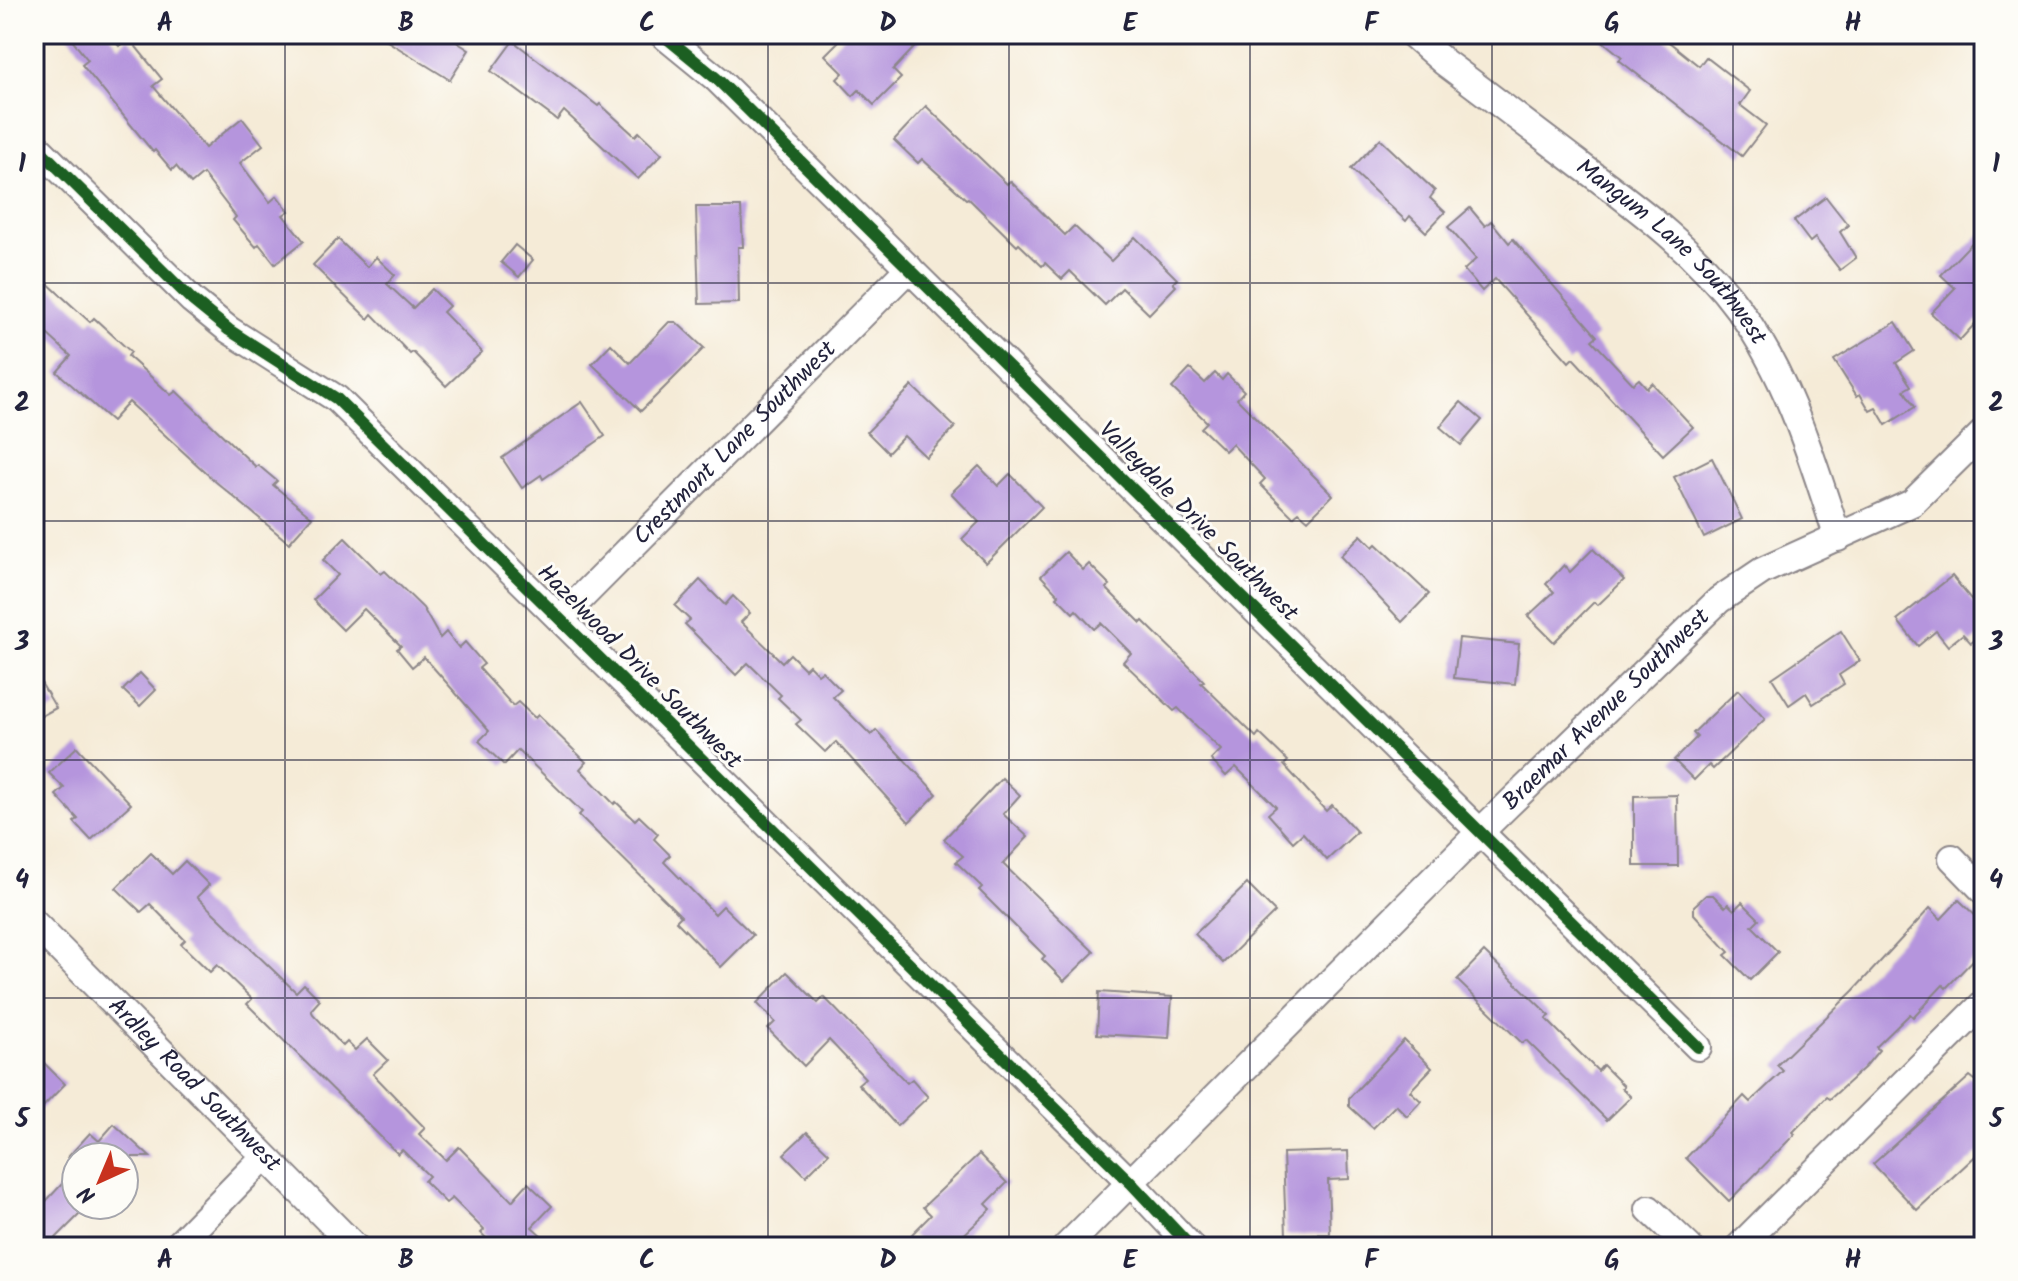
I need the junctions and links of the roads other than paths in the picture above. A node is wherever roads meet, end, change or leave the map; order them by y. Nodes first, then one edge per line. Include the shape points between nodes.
1 (662, 34) edge
2 (1412, 34) edge
3 (34, 144) edge
4 (909, 268) junction
5 (1984, 432) edge
6 (1838, 538) junction
7 (560, 619) junction
8 (1480, 832) junction
9 (1952, 858) dead end
10 (1984, 891) edge
11 (34, 923) edge
12 (1984, 1003) edge
13 (1698, 1047) dead end
14 (264, 1157) junction
15 (1131, 1183) junction
16 (1649, 1209) dead end
17 (176, 1247) edge
18 (355, 1247) edge
19 (1066, 1247) edge
20 (1191, 1247) edge
21 (1689, 1247) edge
22 (1739, 1247) edge

1 - 4 street, Valleydale Drive Southwest via 717,79
2 - 6 street, Mangum Lane Southwest via 1651,218 1699,262 1740,311 1777,372
3 - 7 street, Hazelwood Drive Southwest via 192,300 337,399
4 - 7 street, Crestmont Lane Southwest
4 - 8 street, Valleydale Drive Southwest
5 - 6 street, Braemar Avenue Southwest via 1912,503
6 - 8 street, Braemar Avenue Southwest via 1762,571 1719,600
7 - 15 street, Hazelwood Drive Southwest
8 - 13 street, Valleydale Drive Southwest
8 - 15 street, Braemar Avenue Southwest
9 - 10 street
11 - 14 street, Ardley Road Southwest
12 - 22 street
14 - 17 street
14 - 18 street, Ardley Road Southwest
15 - 19 street, Braemar Avenue Southwest
15 - 20 street, Hazelwood Drive Southwest
16 - 21 street

